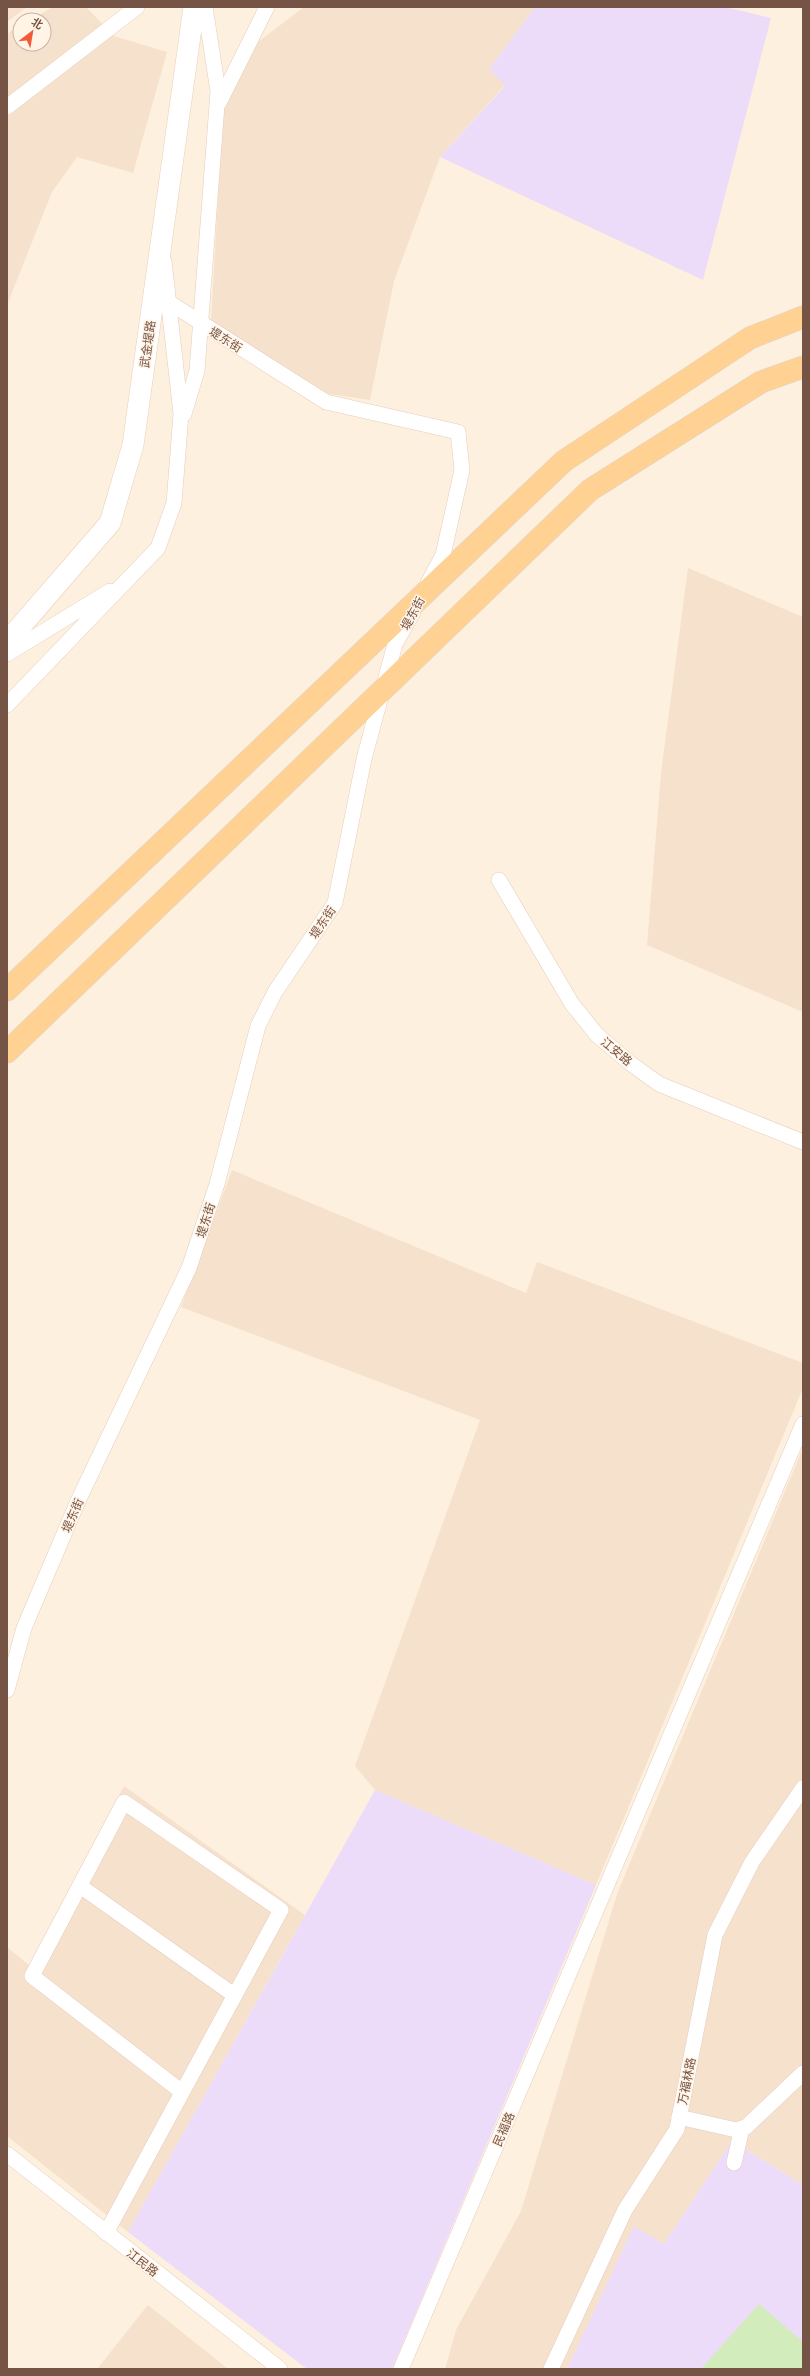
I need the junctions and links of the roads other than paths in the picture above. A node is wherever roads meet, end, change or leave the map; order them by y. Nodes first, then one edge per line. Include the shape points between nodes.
1 (137, 7) edge
2 (267, 7) edge
3 (194, 8) edge
4 (7, 107) edge
5 (217, 108) junction
6 (161, 243) junction
7 (170, 303) junction
8 (803, 317) edge
9 (201, 323) junction
10 (803, 367) edge
11 (180, 431) junction
12 (131, 578) junction
13 (420, 597) junction
14 (7, 642) edge
15 (7, 654) edge
16 (382, 690) junction
17 (7, 706) edge
18 (498, 880) dead end
19 (7, 990) edge
20 (7, 1052) edge
21 (803, 1142) edge
22 (803, 1424) edge
23 (7, 1690) edge
24 (803, 1788) edge
25 (80, 1886) junction
26 (234, 1995) junction
27 (803, 2073) edge
28 (182, 2092) junction
29 (679, 2116) junction
30 (742, 2128) junction
31 (7, 2154) edge
32 (734, 2163) dead end
33 (106, 2232) junction
34 (280, 2369) edge
35 (401, 2369) edge
36 (551, 2369) edge

1 - 4 street
2 - 5 street
3 - 5 street via 218,91
3 - 6 street, 武金堤路
5 - 9 street
6 - 7 street
6 - 14 street, 武金堤路 via 133,445 110,523
7 - 9 street, 堤东街
7 - 11 street via 181,414
8 - 13 main road via 750,338 564,461
9 - 11 street via 197,371
9 - 13 street, 堤东街 via 326,402 458,432 462,470 447,540 443,555
10 - 16 main road via 761,382 590,490
11 - 12 street via 174,503 158,548
12 - 15 street
12 - 17 street
13 - 16 street, 堤东街 via 395,644
13 - 19 main road
16 - 20 main road
16 - 23 street, 堤东街 via 364,759 335,903 275,992 258,1026 217,1184 189,1268 78,1501 24,1628
18 - 21 street, 江安路 via 572,1004 597,1035 659,1084
22 - 35 street, 民福路
24 - 29 street, 万福林路 via 752,1862 715,1935
25 - 26 street
25 - 26 street via 124,1802 281,1910
25 - 28 street via 32,1976
26 - 28 street
27 - 30 street
28 - 33 street
29 - 30 street via 736,2130
29 - 36 street, 万福林路 via 677,2129 625,2210
30 - 32 street
31 - 33 street, 江民路
33 - 34 street, 江民路

